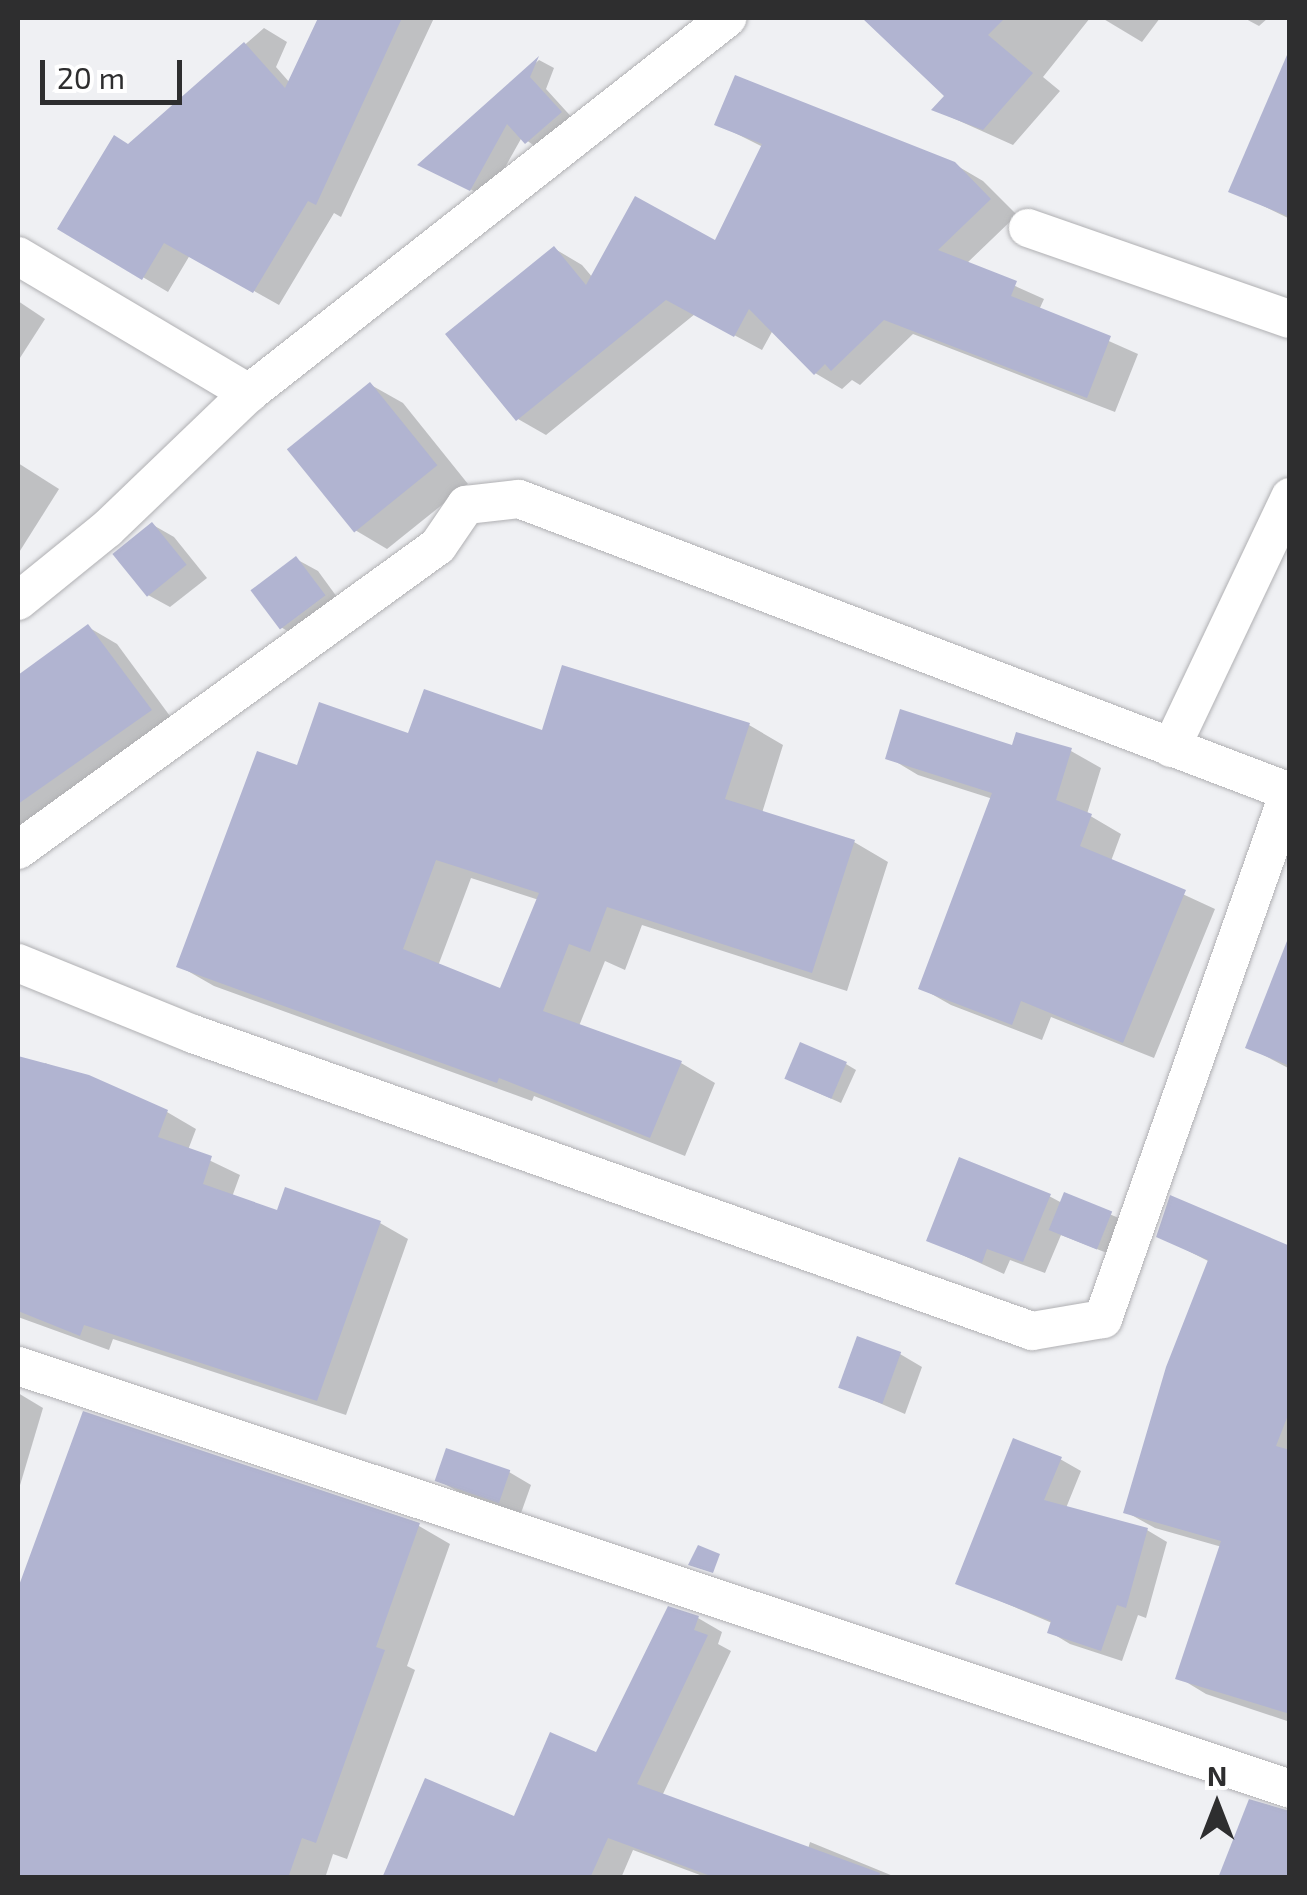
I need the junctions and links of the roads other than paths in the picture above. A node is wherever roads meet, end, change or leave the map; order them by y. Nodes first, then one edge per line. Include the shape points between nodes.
1 (727, 18) edge
2 (1028, 228) dead end
3 (18, 256) edge
4 (1290, 319) edge
5 (249, 393) junction
6 (1290, 497) edge
7 (18, 602) edge
8 (1170, 748) junction
9 (1289, 792) edge
10 (18, 850) edge
11 (18, 963) edge
12 (18, 1366) edge
13 (1290, 1789) edge

1 - 5 street
2 - 4 street
3 - 5 street
5 - 7 street via 107,529
6 - 8 street
8 - 9 street
8 - 10 street via 519,499 466,505 438,546
9 - 11 street via 1103,1318 1032,1331 192,1034
12 - 13 street

